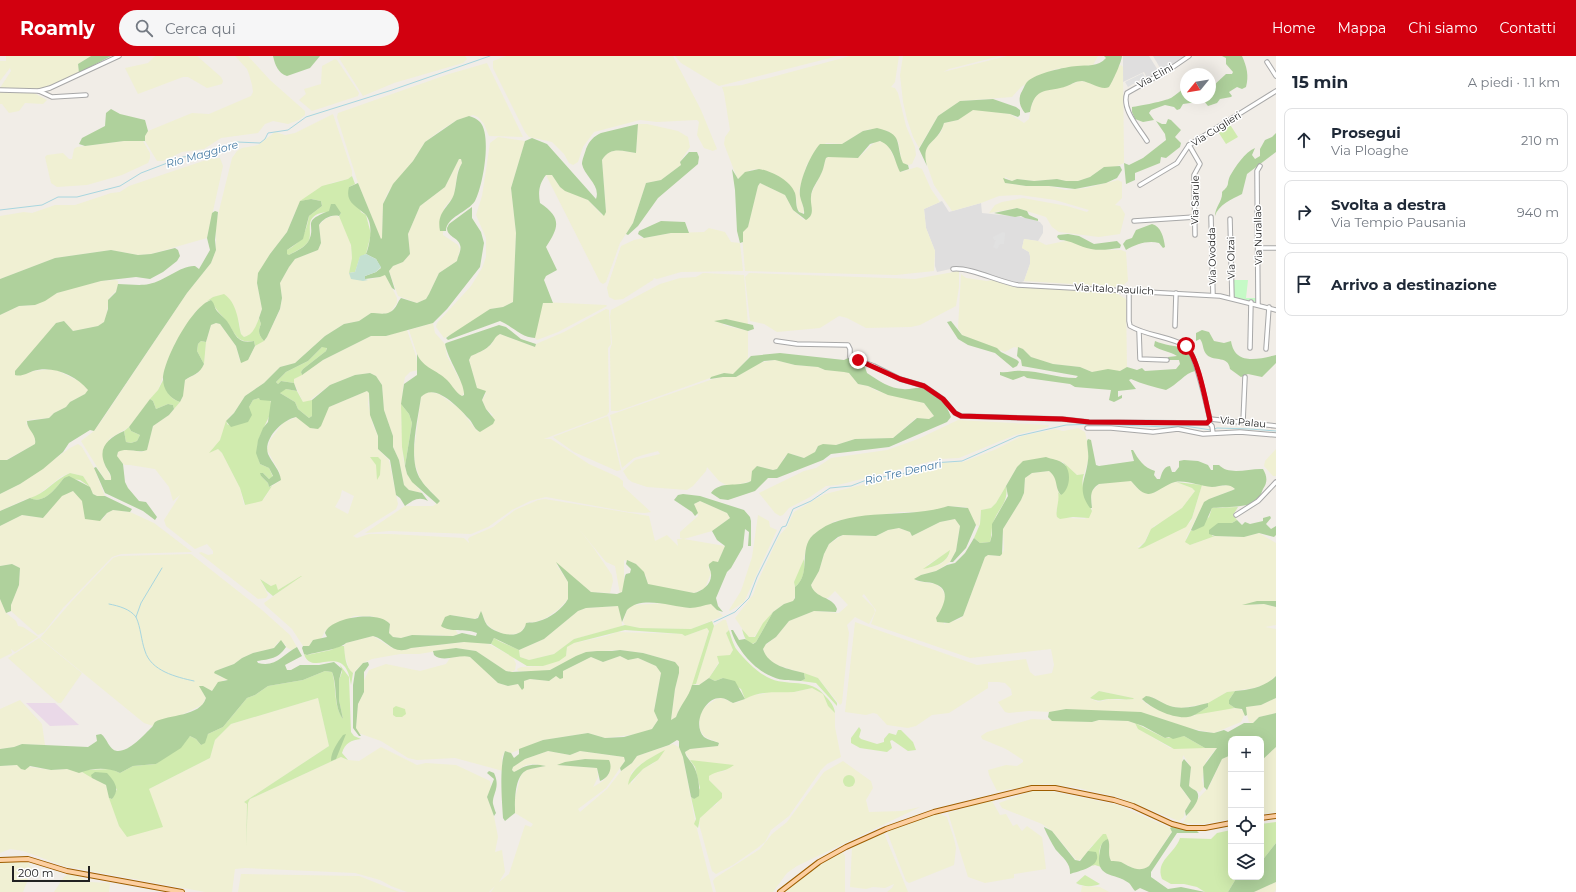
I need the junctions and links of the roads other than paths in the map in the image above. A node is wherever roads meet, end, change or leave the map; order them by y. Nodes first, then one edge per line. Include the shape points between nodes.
1 (119, 56) edge
2 (1189, 56) edge
3 (1267, 62) dead end
4 (1276, 76) edge
5 (0, 90) edge
6 (39, 91) junction
7 (1276, 91) edge
8 (86, 95) dead end
9 (1147, 141) dead end
10 (1189, 145) junction
11 (1260, 166) dead end
12 (1140, 185) dead end
13 (1195, 217) junction
14 (1212, 217) dead end
15 (1230, 218) dead end
16 (1134, 221) dead end
17 (1195, 235) dead end
18 (1258, 248) junction
19 (1276, 248) edge
20 (953, 270) dead end
21 (1129, 290) junction
22 (1176, 293) junction
23 (1214, 295) junction
24 (1232, 298) junction
25 (1251, 302) junction
26 (1258, 304) junction
27 (1269, 308) junction
28 (1276, 310) edge
29 (1175, 326) dead end
30 (1140, 331) junction
31 (776, 341) dead end
32 (1250, 348) dead end
33 (1266, 349) dead end
34 (1168, 360) dead end
35 (1245, 376) dead end
36 (1243, 422) junction
37 (1189, 423) junction
38 (1210, 423) junction
39 (1276, 426) edge
40 (1087, 428) dead end
41 (1189, 430) junction
42 (1213, 433) junction
43 (1276, 434) edge
44 (1276, 482) edge
45 (1236, 515) dead end
46 (1276, 816) edge
47 (1264, 818) edge
48 (1228, 824) edge
49 (0, 860) edge
50 (182, 892) edge
51 (780, 892) edge

1 - 6 street
2 - 9 street, Via Elini via 1126,94 1128,111
3 - 4 street
5 - 6 street
6 - 8 street via 52,97
7 - 10 street, Via Cuglieri
10 - 12 street, Via Cuglieri via 1177,163
10 - 13 street, Via Sarule via 1200,164 1194,174
11 - 18 street, Via Nurallao via 1257,170
13 - 16 street
13 - 17 street, Via Sarule
14 - 23 street, Via Ovodda
15 - 24 street, Via Olzai
18 - 19 street
18 - 26 street, Via Nurallao
20 - 21 street, Via Italo Raulich via 962,269 1004,283
21 - 22 street, Via Italo Raulich
21 - 30 street via 1129,324
22 - 23 street, Via Italo Raulich
22 - 29 street
23 - 24 street, Via Italo Raulich
24 - 25 street, Via Italo Raulich
25 - 26 street, Via Italo Raulich
25 - 32 street
26 - 27 street, Via Italo Raulich
27 - 28 street, Via Italo Raulich
27 - 33 street
30 - 34 street via 1140,359
30 - 38 street via 1189,349 1199,376
31 - 37 street, Via Palau via 848,345 850,357 900,379 924,386 961,416 1089,422
35 - 36 street
36 - 38 street, Via Palau
36 - 39 street, Via Palau
37 - 38 street, Via Palau
37 - 41 street
38 - 42 street
40 - 41 street via 1153,432
41 - 42 street via 1203,434
42 - 43 street
44 - 45 street via 1258,500
46 - 47 main road
48 - 51 main road via 1206,828 1187,828 1114,800 1055,788 1032,788 934,812 886,829 823,859
49 - 50 main road via 28,859 67,871

